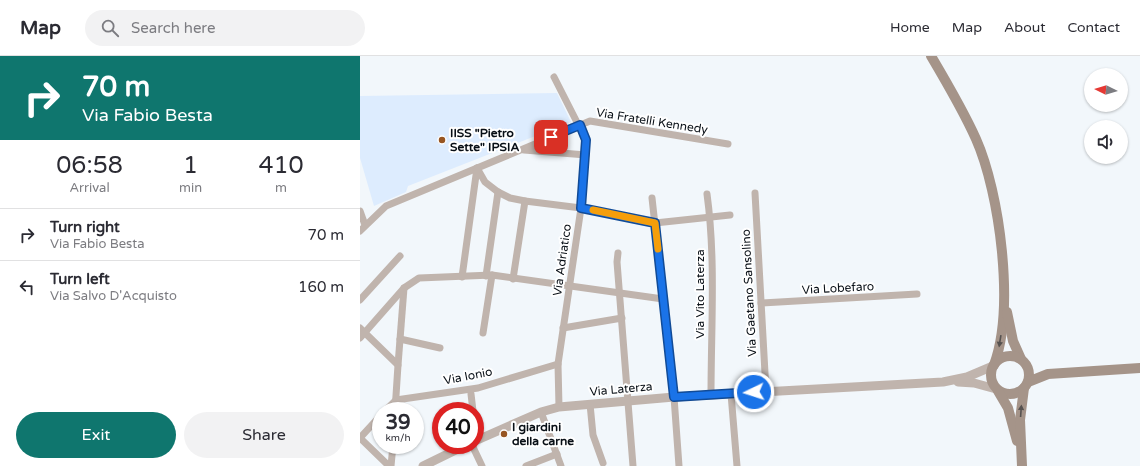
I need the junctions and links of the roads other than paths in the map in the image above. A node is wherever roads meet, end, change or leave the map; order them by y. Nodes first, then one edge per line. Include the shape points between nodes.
1 (931, 56) edge
2 (554, 76) dead end
3 (580, 125) junction
4 (728, 144) dead end
5 (522, 149) junction
6 (586, 155) junction
7 (477, 168) junction
8 (498, 192) junction
9 (755, 192) dead end
10 (707, 194) dead end
11 (652, 198) dead end
12 (525, 201) junction
13 (581, 208) junction
14 (360, 211) edge
15 (730, 215) dead end
16 (710, 216) junction
17 (655, 223) junction
18 (363, 228) edge
19 (618, 253) dead end
20 (400, 256) dead end
21 (489, 276) junction
22 (462, 277) junction
23 (513, 279) junction
24 (404, 288) junction
25 (569, 288) junction
26 (1003, 288) junction
27 (620, 294) junction
28 (917, 294) dead end
29 (663, 299) junction
30 (360, 300) edge
31 (761, 303) junction
32 (622, 318) junction
33 (563, 328) junction
34 (362, 332) edge
35 (483, 333) dead end
36 (400, 339) junction
37 (440, 348) dead end
38 (1022, 360) junction
39 (558, 364) junction
40 (398, 365) junction
41 (993, 366) junction
42 (1140, 368) edge
43 (1057, 373) junction
44 (943, 382) junction
45 (1026, 385) junction
46 (997, 390) junction
47 (766, 391) junction
48 (471, 394) dead end
49 (731, 394) junction
50 (711, 395) junction
51 (674, 397) junction
52 (396, 400) joint
53 (628, 401) junction
54 (472, 402) edge
55 (590, 404) junction
56 (559, 407) junction
57 (541, 412) junction
58 (372, 425) edge
59 (360, 438) edge
60 (484, 438) edge
61 (392, 454) edge
62 (448, 454) edge
63 (478, 454) edge
64 (557, 454) junction
65 (603, 463) dead end
66 (1022, 464) edge
67 (390, 466) edge
68 (423, 466) edge
69 (482, 466) edge
70 (526, 466) edge
71 (561, 466) edge
72 (633, 466) edge
73 (679, 466) edge
74 (737, 466) edge

1 - 26 main road via 965,116 983,160 996,212
2 - 3 street, Via Adriatico
3 - 4 street, Via Fratelli Kennedy via 590,121
3 - 5 street, Via Fratelli Kennedy
3 - 6 street, Via Adriatico via 586,140
5 - 6 street
5 - 7 street, Via Fratelli Kennedy
6 - 13 street, Via Adriatico
7 - 8 street via 486,182
7 - 18 street, Via Fratelli Kennedy via 386,206
7 - 22 street
8 - 12 street
8 - 21 street
9 - 31 street, Via Gaetano Sansolino
10 - 16 street, Via Vito Laterza
11 - 17 street
12 - 13 street
12 - 23 street
13 - 17 street
13 - 25 street, Via Adriatico
14 - 18 street
15 - 16 street
16 - 17 street
16 - 50 street, Via Vito Laterza
17 - 29 street
19 - 27 street
20 - 30 street
21 - 22 street
21 - 23 street
21 - 35 street
22 - 24 street via 419,278
23 - 25 street
24 - 34 street
24 - 36 street
25 - 27 street
25 - 33 street, Via Adriatico
26 - 38 main road via 1009,326
26 -> 41 main road via 1001,337
27 - 29 street
27 - 32 street
28 - 31 street, Via Lobefaro
29 - 51 street
31 - 47 street, Via Gaetano Sansolino
32 - 33 street
32 - 53 street
33 - 39 street, Via Adriatico
34 - 40 street
36 - 37 street
36 - 40 street
38 - 41 main road via 1003,357
38 - 43 main road via 1036,368
38 - 45 main road via 1029,371
39 - 52 street, Via Ionio via 478,388
39 - 56 street, Via Adriatico
40 - 52 street
41 - 44 street via 967,377
41 - 46 main road via 991,378
42 - 43 main road
43 - 45 main road via 1048,374
44 - 46 street via 974,383
44 - 47 street, Via Laterza
45 - 46 main road via 1015,394 1009,395
66 -> 45 main road via 1021,416
46 - 66 main road via 1008,408
47 - 49 street, Via Laterza
48 - 54 street
49 - 50 street, Via Laterza
49 - 74 street
50 - 51 street, Via Laterza
51 - 53 street, Via Laterza
51 - 73 street
53 - 55 street, Via Laterza
53 - 72 street
55 - 56 street, Via Laterza
55 - 65 street via 593,435
56 - 57 street, Via Laterza
57 - 60 street, Via Laterza
57 - 64 street
58 - 59 street
59 - 67 street
61 - 67 street
62 - 68 street
63 - 69 street
64 - 70 street
64 - 71 street

